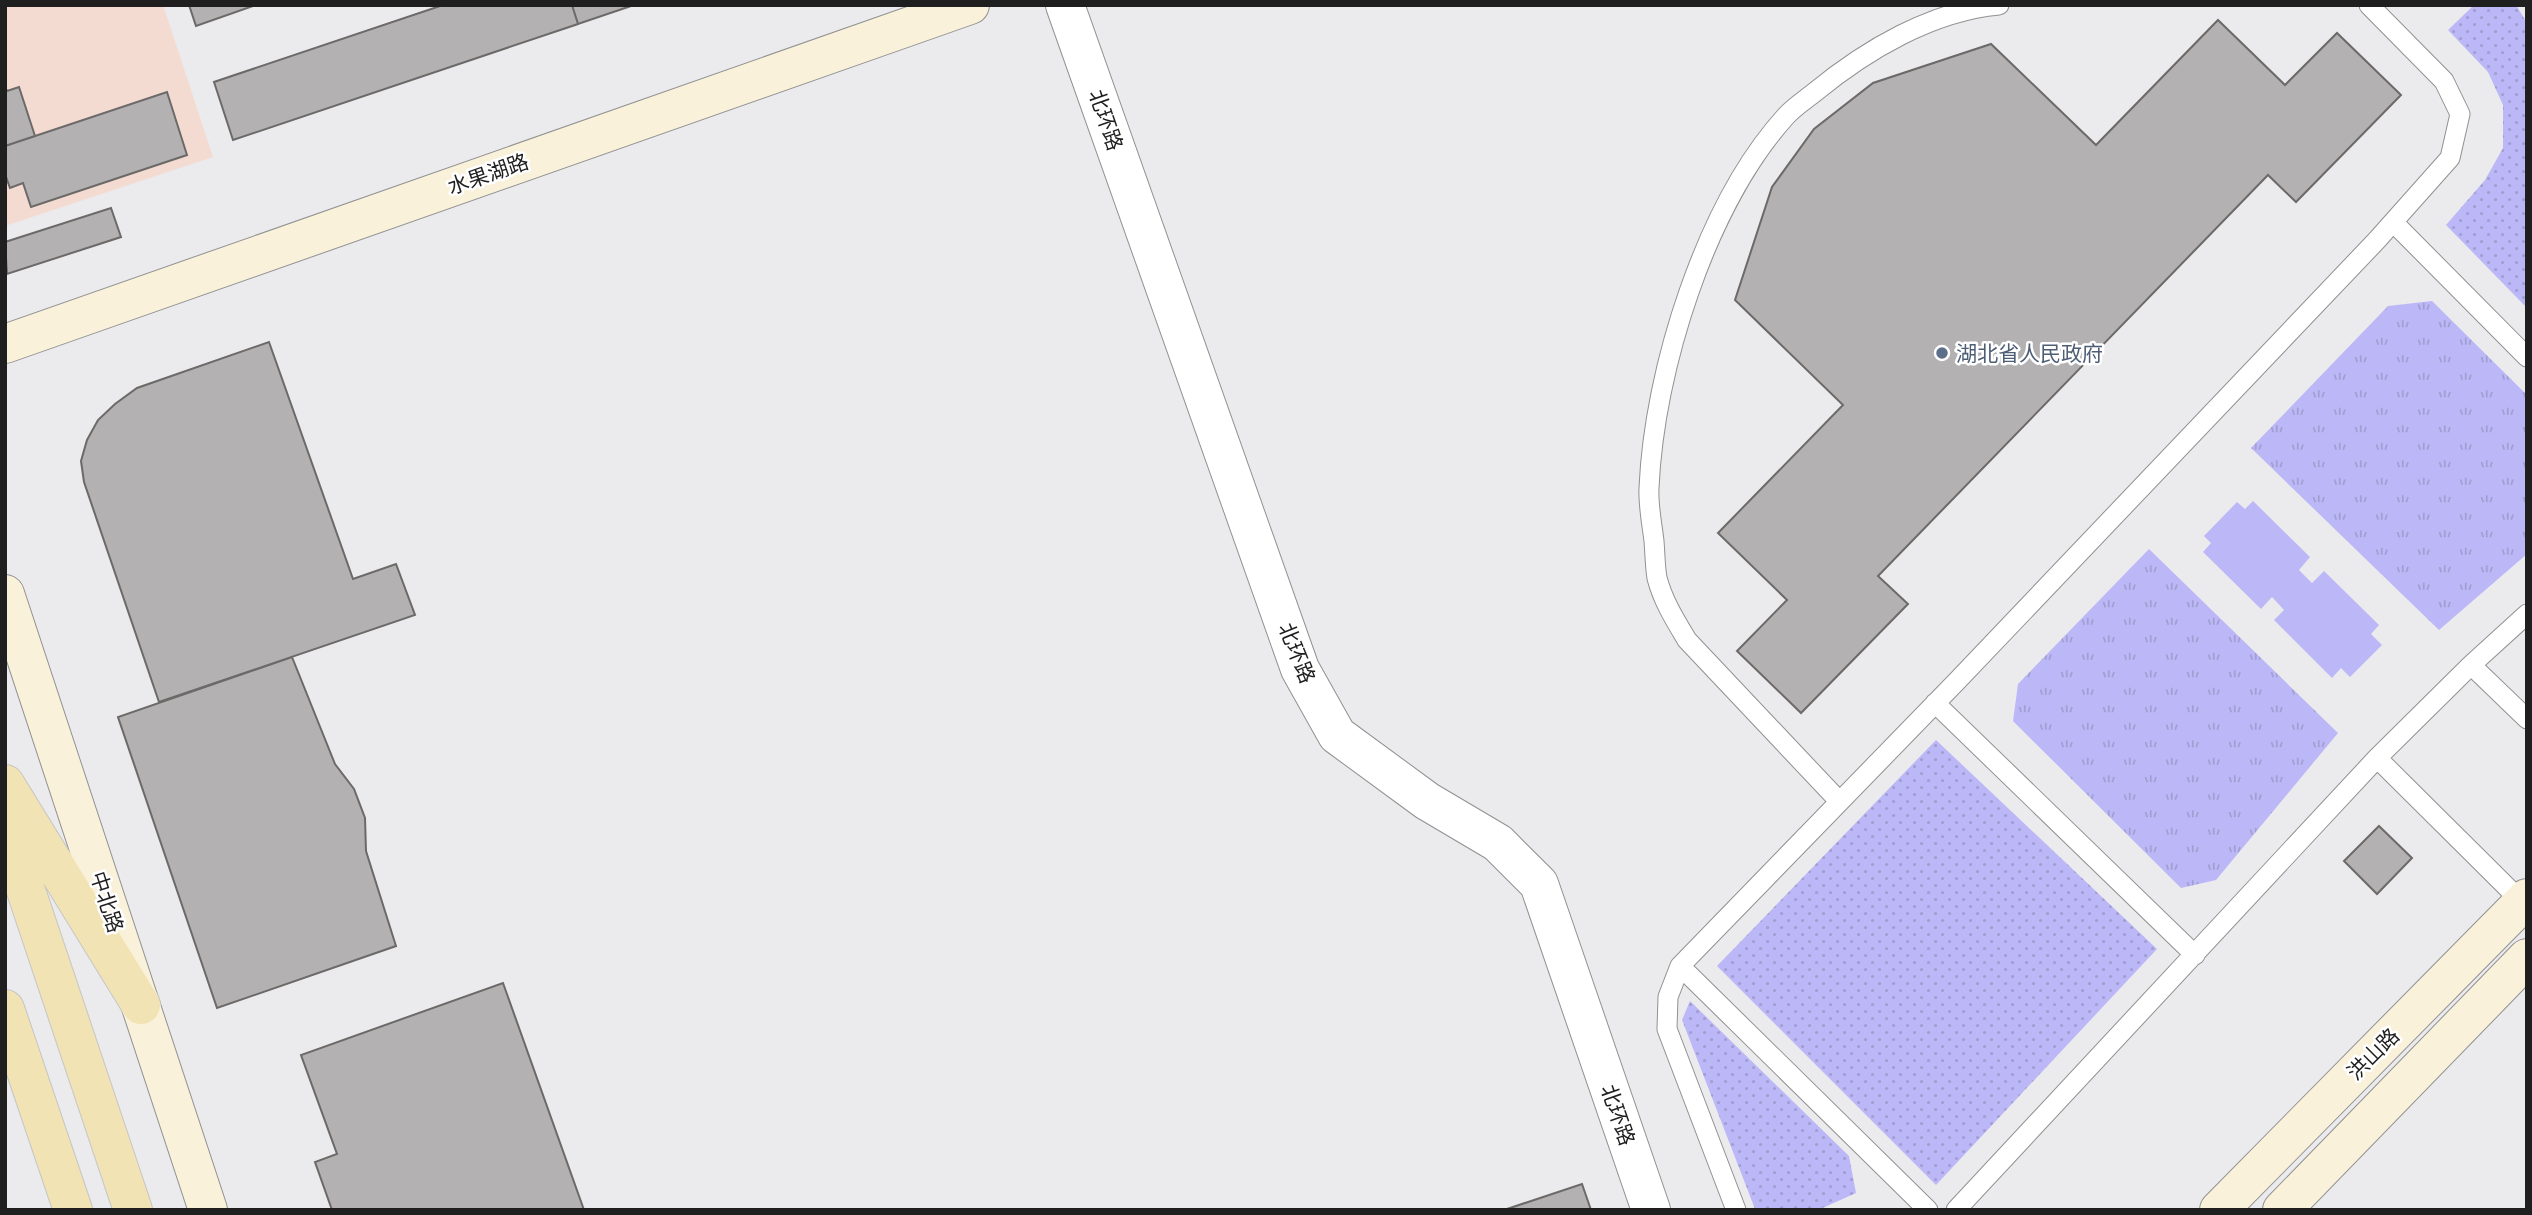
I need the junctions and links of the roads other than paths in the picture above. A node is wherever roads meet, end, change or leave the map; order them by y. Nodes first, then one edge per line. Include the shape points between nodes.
1 (970, 5) edge
2 (1065, 5) edge
3 (1999, 5) edge
4 (2368, 5) edge
5 (2394, 223) junction
6 (5, 344) edge
7 (2527, 357) edge
8 (5, 594) edge
9 (2527, 614) edge
10 (2471, 665) junction
11 (1936, 703) junction
12 (2527, 719) edge
13 (2377, 758) junction
14 (5, 785) edge
15 (1839, 801) junction
16 (5, 828) edge
17 (2524, 900) edge
18 (2195, 955) junction
19 (2527, 958) edge
20 (1680, 966) junction
21 (141, 1005) junction
22 (5, 1009) edge
23 (73, 1210) edge
24 (133, 1210) edge
25 (208, 1210) edge
26 (1651, 1210) edge
27 (1736, 1210) edge
28 (1928, 1210) edge
29 (1956, 1210) edge
30 (2219, 1210) edge
31 (2282, 1210) edge

1 - 6 main road, 水果湖路
2 - 26 street, 北环路 via 1300,669 1336,735 1427,801 1498,843 1539,884
3 - 15 lane via 1936,20 1884,44 1787,114 1755,155 1709,242 1690,287 1662,388 1649,491 1657,578 1669,611 1687,640
4 - 5 lane via 2444,81 2460,114 2450,158
5 - 7 lane
5 - 11 lane
8 - 21 main road, 中北路
9 - 10 lane
10 - 12 lane
10 - 13 lane
11 - 15 lane
11 - 18 lane
13 - 17 lane
13 - 18 lane
14 - 21 main road
15 - 20 lane
16 - 24 main road
17 - 30 main road, 洪山路
18 - 29 lane
19 - 31 main road, 洪山路
20 - 27 lane via 1668,997 1667,1029
20 - 28 lane
21 - 25 main road, 中北路
22 - 23 main road

